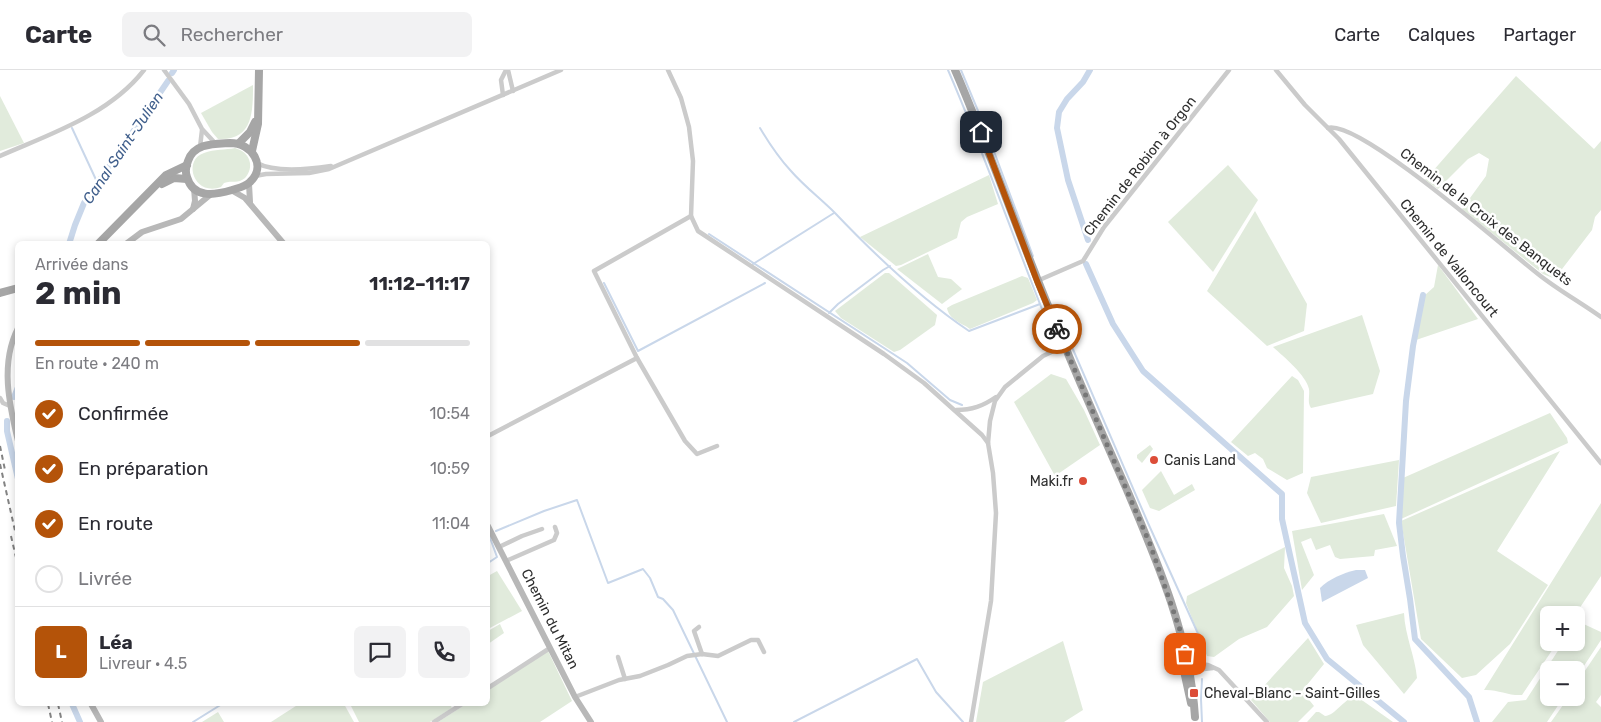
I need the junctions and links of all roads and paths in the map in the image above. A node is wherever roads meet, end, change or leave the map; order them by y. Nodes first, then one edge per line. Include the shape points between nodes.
1 (144, 70) edge
2 (164, 70) edge
3 (259, 70) edge
4 (507, 70) edge
5 (561, 70) edge
6 (668, 70) edge
7 (955, 70) edge
8 (1229, 70) edge
9 (1276, 70) edge
10 (513, 91) junction
11 (503, 95) junction
12 (258, 116) junction
13 (1328, 128) junction
14 (202, 129) junction
15 (239, 143) junction
16 (216, 144) junction
17 (200, 147) junction
18 (252, 151) junction
19 (0, 156) edge
20 (256, 162) junction
21 (343, 164) junction
22 (187, 165) junction
23 (254, 176) junction
24 (187, 178) junction
25 (249, 184) junction
26 (194, 188) junction
27 (231, 190) junction
28 (210, 195) junction
29 (145, 198) junction
30 (250, 203) junction
31 (193, 209) junction
32 (691, 216) junction
33 (101, 241) edge
34 (130, 241) edge
35 (282, 241) edge
36 (1037, 281) junction
37 (15, 289) edge
38 (0, 293) edge
39 (1601, 317) edge
40 (15, 333) edge
41 (1064, 346) junction
42 (637, 358) junction
43 (998, 397) junction
44 (0, 398) edge
45 (10, 406) junction
46 (956, 410) junction
47 (15, 428) edge
48 (490, 435) edge
49 (988, 443) junction
50 (717, 446) dead end
51 (1601, 463) edge
52 (555, 526) dead end
53 (542, 529) dead end
54 (490, 530) edge
55 (499, 547) junction
56 (506, 561) junction
57 (1168, 597) junction
58 (699, 627) dead end
59 (1176, 635) junction
60 (550, 648) junction
61 (764, 652) dead end
62 (702, 654) junction
63 (618, 657) dead end
64 (1186, 663) junction
65 (1213, 668) junction
66 (1187, 674) junction
67 (625, 678) junction
68 (490, 687) edge
69 (575, 696) junction
70 (92, 706) edge
71 (459, 706) edge
72 (1196, 720) edge
73 (101, 722) edge
74 (434, 722) edge
75 (591, 722) edge
76 (971, 722) edge
77 (1267, 722) edge

1 - 19 street via 133,84 94,112 38,141
2 - 14 street via 189,104
3 - 12 main road
4 - 10 street
4 - 11 street via 501,80
5 - 10 street
6 - 32 street via 681,98 689,127 693,161
7 - 36 main road
8 - 36 street, Chemin de Robion à Orgon via 1104,227 1083,261
9 - 13 street, Chemin de Valloncourt
10 - 11 street
11 - 21 street
12 - 15 main road via 250,132
12 - 18 main road
13 - 39 street, Chemin de la Croix des Banquets via 1334,127 1359,138 1412,172 1538,275
13 - 51 street, Chemin de Valloncourt
14 - 16 street
14 - 17 street
15 - 16 main road
15 - 18 main road
16 - 17 main road
17 - 22 main road via 191,154
18 - 20 main road
20 - 21 street via 264,167 309,169
20 - 23 main road
21 - 23 street via 309,173
22 - 24 main road
22 - 29 main road via 166,175
23 - 25 main road
24 - 26 main road
24 - 29 main road via 168,180
25 - 27 main road
25 - 30 street
26 - 28 main road
26 - 31 street
27 - 28 main road
27 - 30 street
28 - 31 street
29 - 33 main road
30 - 35 street
31 - 34 street via 181,219 142,232
32 - 42 street via 594,271
32 - 46 street via 698,231 884,354
36 - 41 main road
37 - 38 main road
40 - 45 street via 6,364
41 - 43 street via 1043,356 1005,387
41 - 57 main road via 1150,544
42 - 48 street
42 - 50 street via 692,450 697,454
43 - 46 street via 977,407
43 - 49 street via 988,429
44 - 45 street
45 - 47 street
46 - 49 street
49 - 76 street via 996,522 991,601
52 - 56 street via 554,540
53 - 55 street
54 - 55 street, Chemin du Mitan
55 - 56 street, Chemin du Mitan
56 - 60 street, Chemin du Mitan
57 - 59 main road
57 - 64 main road via 1180,630
58 - 62 street via 694,635
59 - 64 street
59 - 66 main road
60 - 68 street
60 - 69 street, Chemin du Mitan
61 - 62 street via 758,640 751,640 718,656
62 - 67 street via 677,658 640,676
63 - 67 street
64 - 65 street
64 - 66 main road
65 - 66 street
65 - 77 street via 1228,678
66 - 72 main road
67 - 69 street
69 - 75 street, Chemin du Mitan
70 - 73 street
71 - 74 street

